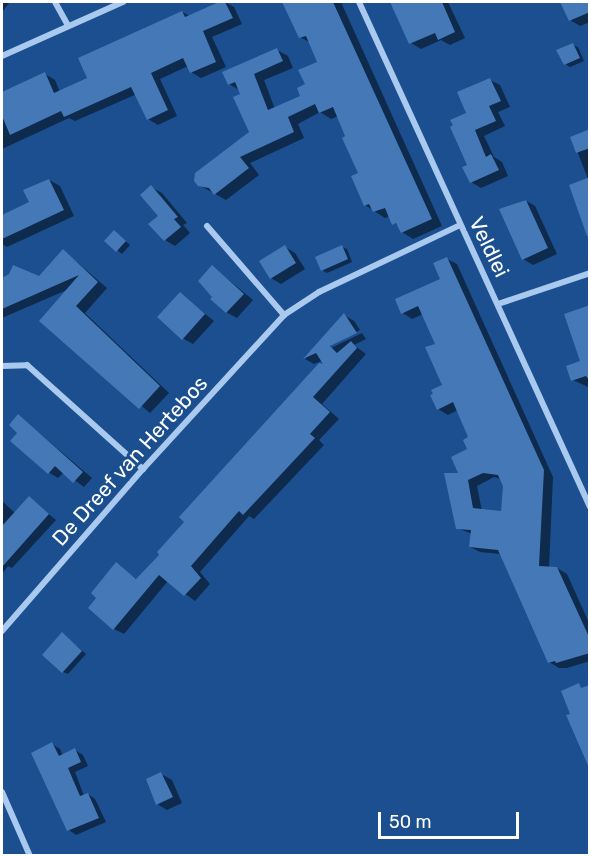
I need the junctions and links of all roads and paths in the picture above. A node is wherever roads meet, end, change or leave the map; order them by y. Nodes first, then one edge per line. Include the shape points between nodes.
1 (55, 2) edge
2 (123, 2) edge
3 (359, 2) edge
4 (68, 25) junction
5 (2, 56) edge
6 (460, 225) junction
7 (207, 226) dead end
8 (590, 273) edge
9 (498, 304) junction
10 (284, 315) junction
11 (2, 366) edge
12 (143, 469) junction
13 (590, 507) edge
14 (2, 631) edge
15 (2, 792) edge
16 (30, 855) edge

1 - 4 street
2 - 4 street
3 - 6 street, Veldlei
4 - 5 street
6 - 9 street, Veldlei
6 - 10 street, De Dreef van Hertebos via 319,292
7 - 10 street
8 - 9 street
9 - 13 street, Veldlei
10 - 12 street, De Dreef van Hertebos
11 - 12 street via 27,365
12 - 14 street, De Dreef van Hertebos
15 - 16 street

